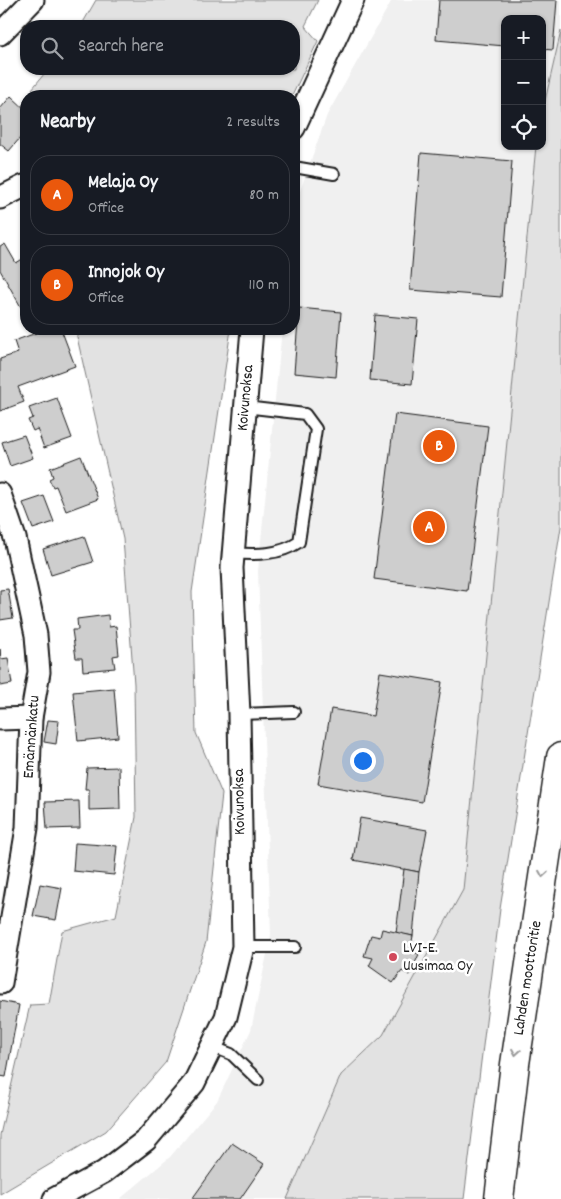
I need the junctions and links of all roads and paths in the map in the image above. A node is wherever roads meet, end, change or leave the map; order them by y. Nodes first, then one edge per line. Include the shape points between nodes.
1 (33, 0) edge
2 (352, 0) edge
3 (0, 34) edge
4 (300, 115) edge
5 (300, 168) edge
6 (334, 174) dead end
7 (20, 188) edge
8 (0, 198) edge
9 (251, 335) edge
10 (245, 406) junction
11 (0, 494) edge
12 (233, 553) junction
13 (294, 712) dead end
14 (239, 714) junction
15 (31, 718) junction
16 (0, 719) edge
17 (561, 757) edge
18 (243, 947) junction
19 (295, 947) dead end
20 (1, 983) edge
21 (213, 1047) junction
22 (258, 1080) dead end
23 (54, 1199) edge
24 (499, 1199) edge

1 - 3 street
2 - 4 street
5 - 6 lane
7 - 8 street
9 - 10 street, Koivunoksa
10 - 12 street, Koivunoksa
10 - 12 lane via 305,414 316,429 300,542 286,551
11 - 15 street, Emännänkatu via 15,538 36,635 39,672
12 - 14 street, Koivunoksa
13 - 14 lane
14 - 18 street, Koivunoksa
15 - 16 street
15 - 20 street, Emännänkatu via 27,828
17 -> 24 highway, Lahden moottoritie via 515,1064
18 - 19 lane
18 - 21 street, Koivunoksa via 226,1017
21 - 22 lane via 231,1054
21 - 23 street, Koivunoksa via 194,1083 146,1140 104,1172

